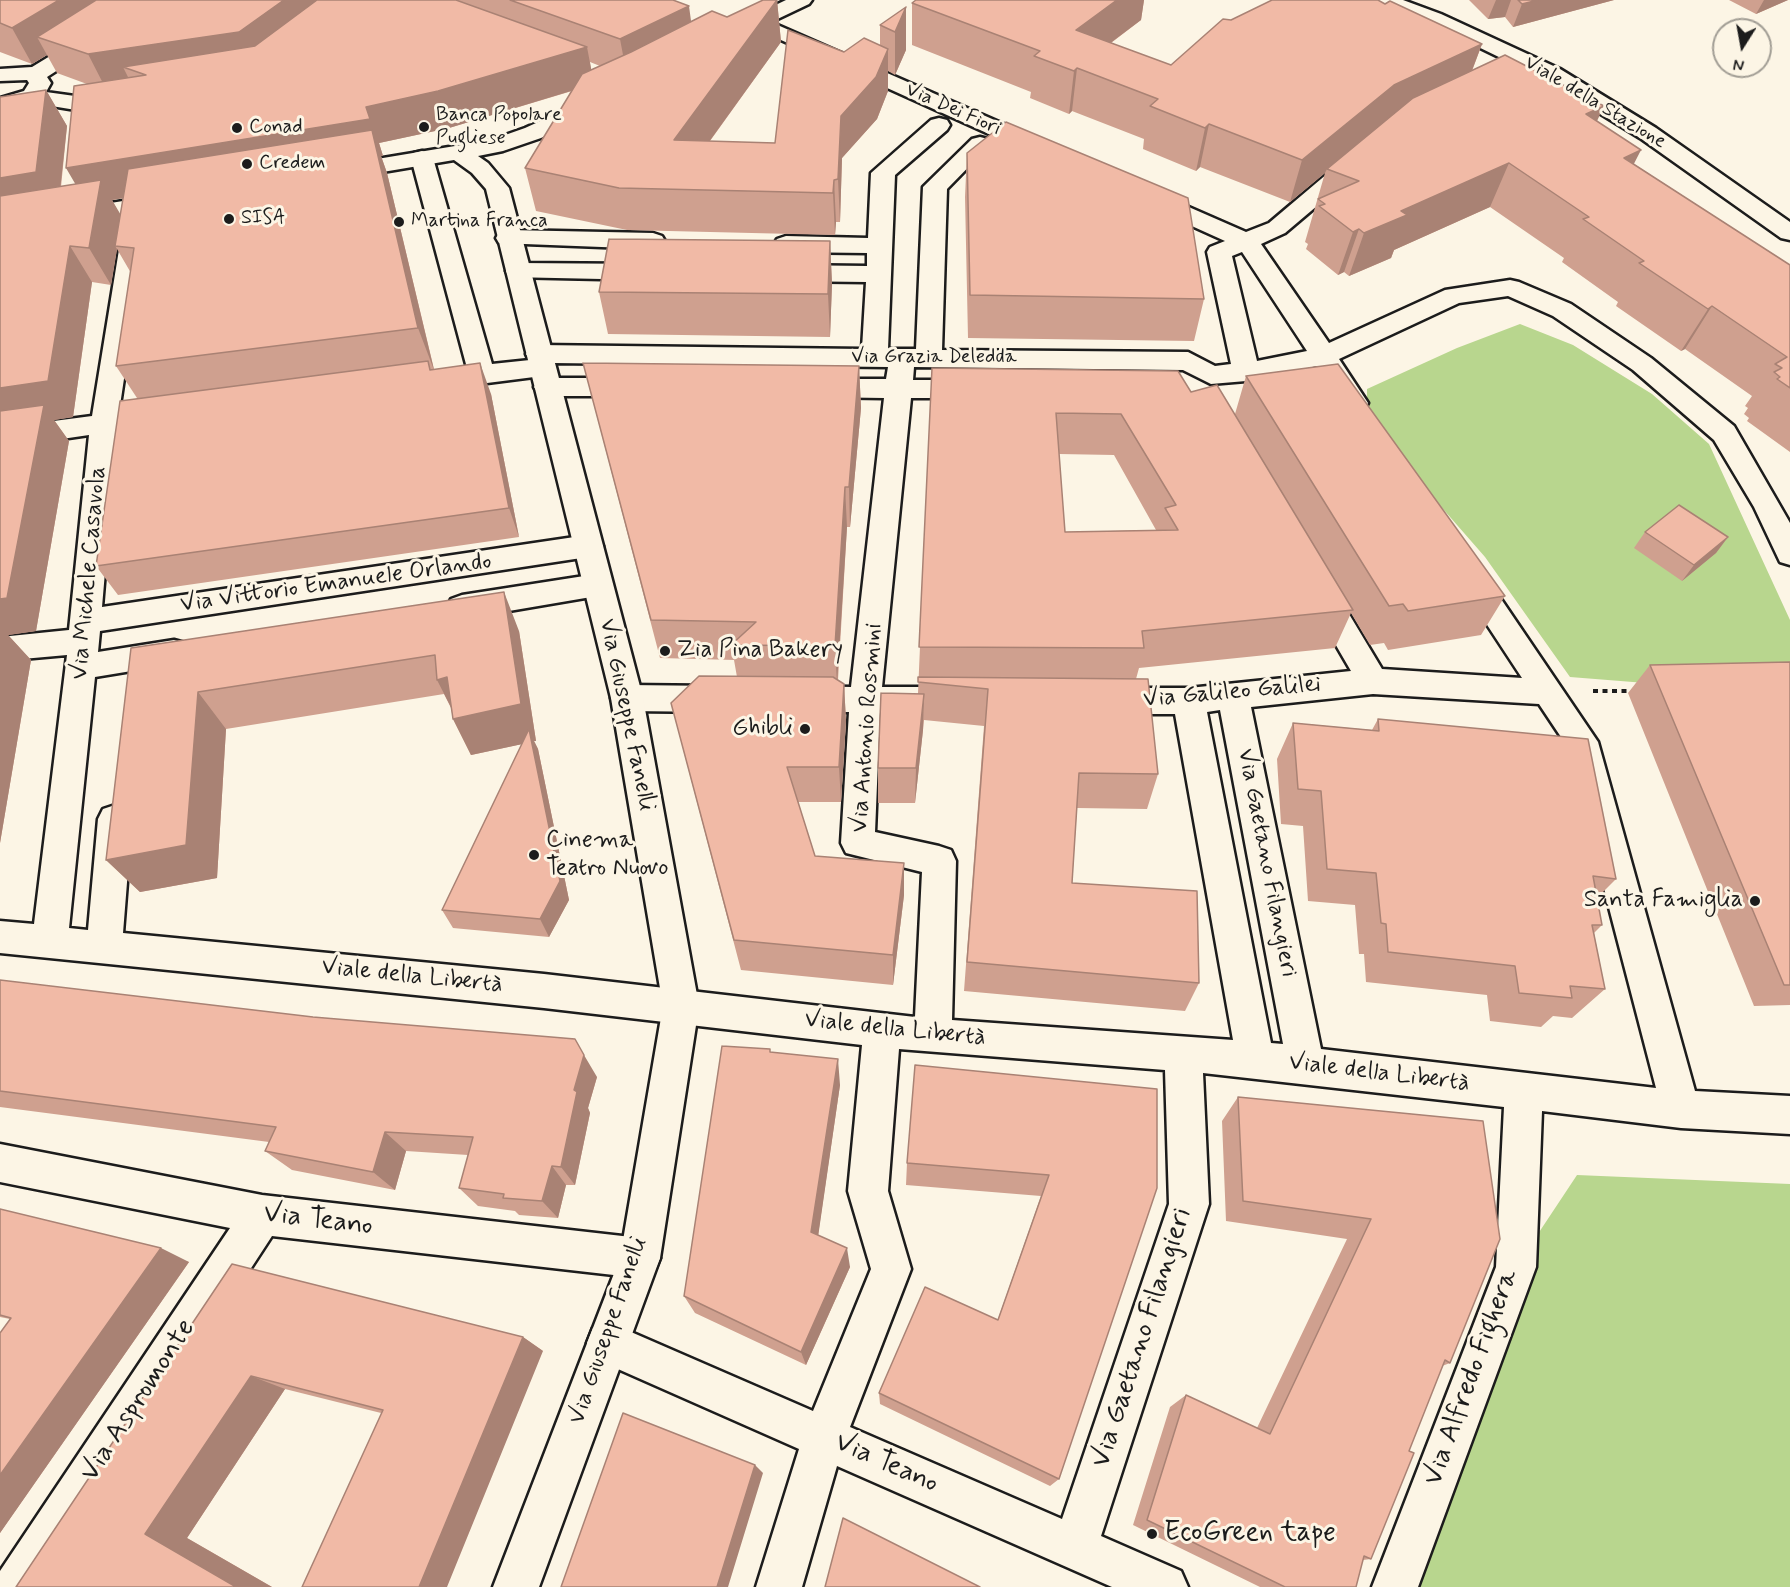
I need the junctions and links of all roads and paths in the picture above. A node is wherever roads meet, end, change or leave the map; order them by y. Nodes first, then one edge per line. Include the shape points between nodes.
1 (156, 0) edge
2 (802, 0) edge
3 (1384, 0) edge
4 (100, 7) edge
5 (128, 17) junction
6 (757, 21) junction
7 (1535, 64) junction
8 (0, 75) edge
9 (1504, 80) edge
10 (34, 86) junction
11 (138, 95) edge
12 (608, 97) edge
13 (0, 105) edge
14 (939, 125) junction
15 (533, 133) junction
16 (981, 144) junction
17 (1371, 149) edge
18 (459, 153) junction
19 (422, 159) junction
20 (1062, 159) edge
21 (1035, 168) edge
22 (322, 175) edge
23 (497, 188) junction
24 (1128, 188) edge
25 (192, 196) edge
26 (138, 205) junction
27 (1132, 213) edge
28 (0, 228) edge
29 (1790, 233) edge
30 (508, 238) junction
31 (676, 242) edge
32 (1248, 242) junction
33 (760, 243) edge
34 (880, 246) junction
35 (1219, 252) junction
36 (518, 271) junction
37 (669, 272) edge
38 (762, 273) edge
39 (879, 274) junction
40 (1324, 356) junction
41 (902, 358) junction
42 (543, 369) junction
43 (1246, 372) junction
44 (482, 375) junction
45 (411, 384) edge
46 (660, 387) edge
47 (792, 388) edge
48 (899, 388) junction
49 (1004, 389) edge
50 (151, 417) edge
51 (104, 424) junction
52 (1373, 432) edge
53 (0, 438) edge
54 (1779, 500) edge
55 (588, 546) junction
56 (1451, 550) edge
57 (1790, 554) edge
58 (1306, 567) edge
59 (597, 585) junction
60 (440, 610) edge
61 (83, 643) junction
62 (198, 649) edge
63 (0, 650) edge
64 (129, 660) junction
65 (1373, 681) junction
66 (1641, 691) dead end
67 (1548, 692) junction
68 (126, 694) edge
69 (1233, 696) junction
70 (627, 698) junction
71 (865, 699) junction
72 (961, 700) edge
73 (1081, 701) edge
74 (1189, 701) junction
75 (118, 787) edge
76 (0, 938) edge
77 (50, 941) junction
78 (104, 946) junction
79 (681, 1006) junction
80 (882, 1030) junction
81 (933, 1036) junction
82 (1183, 1053) junction
83 (1255, 1059) junction
84 (1306, 1065) junction
85 (1524, 1091) junction
86 (1681, 1109) junction
87 (1790, 1115) edge
88 (0, 1163) edge
89 (262, 1215) junction
90 (639, 1258) junction
91 (608, 1343) junction
92 (824, 1437) junction
93 (1075, 1548) junction
94 (16, 1587) edge
95 (516, 1587) edge
96 (779, 1587) edge
97 (1165, 1587) edge
98 (1395, 1587) edge

1 - 5 street
2 - 6 street
3 - 7 street, Viale della Stazione
4 - 5 street
5 - 10 street
6 - 14 street, Via Dei Fiori via 727,36
6 - 20 street, Via Dei Fiori
7 - 9 street
7 - 29 street, Viale della Stazione via 1648,133
8 - 10 street via 21,72
10 - 11 street via 81,115
10 - 13 street
12 - 15 street
14 - 16 street, Via Dei Fiori
14 - 34 street, Via Antonio Rosmini via 884,173
15 - 18 street
15 - 23 street
16 - 21 street, Via Dei Fiori
16 - 41 street, Via Antonio Rosmini via 935,187
17 - 32 street via 1277,228
18 - 19 street
18 - 23 street via 480,168
19 - 22 street
19 - 44 street
23 - 30 street, Via Giuseppe Fanelli
24 - 32 street
25 - 26 street
26 - 28 street via 73,205
26 - 51 street, Via Michele Casavola
27 - 35 street
30 - 31 street
30 - 36 street, Via Giuseppe Fanelli
32 - 35 street
32 - 40 street
33 - 34 street
34 - 39 street, Via Antonio Rosmini
35 - 43 street
36 - 37 street
36 - 42 street, Via Giuseppe Fanelli
38 - 39 street
39 - 41 street, Via Antonio Rosmini
40 - 43 street, Via Grazia Deledda
40 - 52 street
40 - 54 street, Via Grazia Deledda via 1454,296 1510,288 1562,310 1642,364 1724,433
41 - 42 street, Via Grazia Deledda
41 - 43 street, Via Grazia Deledda via 1188,361 1202,388
41 - 48 street, Via Antonio Rosmini
42 - 44 street
42 - 46 street
42 - 55 street, Via Giuseppe Fanelli
44 - 45 street
47 - 48 street, Via Grazia Deledda
48 - 49 street, Via Grazia Deledda
48 - 71 street, Via Antonio Rosmini
50 - 51 street
51 - 53 street
51 - 61 street, Via Michele Casavola
54 - 57 street, Via Grazia Deledda
55 - 59 street, Via Giuseppe Fanelli
55 - 61 street, Via Vittorio Emanuele Orlando
56 - 67 street
58 - 65 street
59 - 60 street, Via Vittorio Emanuele Orlando
59 - 70 street, Via Giuseppe Fanelli
61 - 63 street, Via Vittorio Emanuele Orlando
61 - 64 street, Via Vittorio Emanuele Orlando
61 - 77 street, Via Michele Casavola
62 - 64 street, Via Vittorio Emanuele Orlando
64 - 68 street, Via Michele Casavola
65 - 67 street, Via Galileo Galilei
65 - 69 street, Via Galileo Galilei
66 - 67 path
67 - 86 street via 1582,742
69 - 74 street, Via Galileo Galilei
69 - 84 street, Via Gaetano Filangieri
70 - 71 street
70 - 79 street, Via Giuseppe Fanelli
71 - 72 street
71 - 81 street, Via Antonio Rosmini via 858,843 939,861
73 - 74 street, Via Galileo Galilei
74 - 83 street, Via Gaetano Filangieri
75 - 78 street
76 - 77 street, Viale della Libertà
77 - 78 street, Viale della Libertà
78 - 79 street, Viale della Libertà
79 - 80 street, Viale della Libertà
79 - 90 street, Via Giuseppe Fanelli
80 - 81 street, Viale della Libertà
80 - 92 street via 868,1191 891,1269
81 - 82 street, Viale della Libertà
82 - 83 street, Viale della Libertà
82 - 93 street, Via Gaetano Filangieri via 1189,1204
83 - 84 street, Viale della Libertà
84 - 85 street, Viale della Libertà
85 - 86 street, Viale della Libertà
85 - 98 street, Via Alfredo Fighera via 1516,1267
86 - 87 street, Viale della Libertà
88 - 89 street, Via Teano
89 - 90 street, Via Teano
89 - 94 street, Via Aspromonte
90 - 91 street, Via Giuseppe Fanelli
91 - 92 street, Via Teano
91 - 95 street, Via Giuseppe Fanelli
92 - 93 street, Via Teano
92 - 96 street
93 - 97 street, Via Teano

